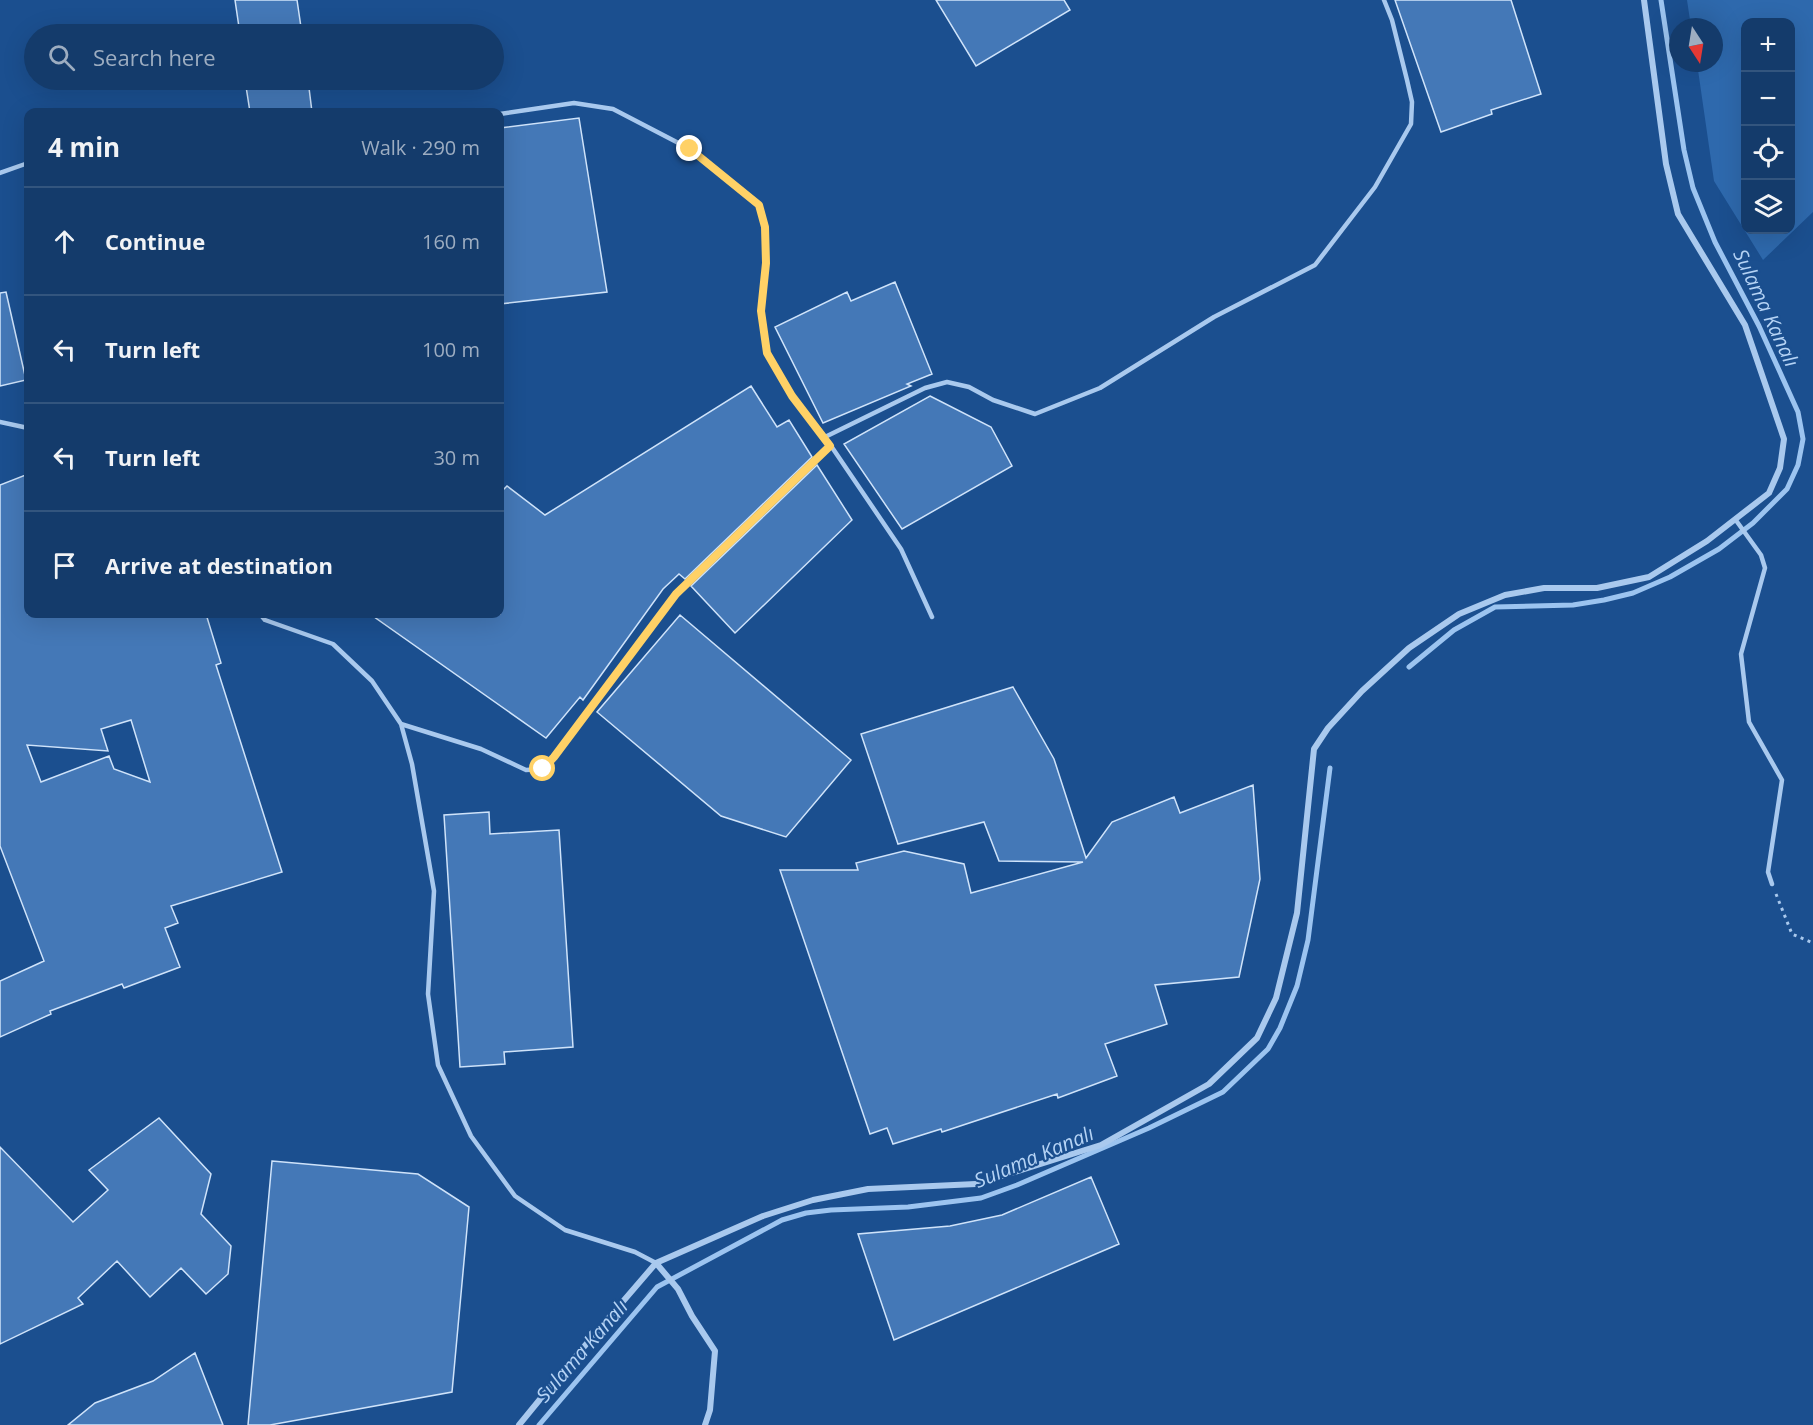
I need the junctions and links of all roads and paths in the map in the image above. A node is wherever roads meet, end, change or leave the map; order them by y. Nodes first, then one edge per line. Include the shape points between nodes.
1 (1384, 0) edge
2 (1644, 0) edge
3 (504, 113) edge
4 (24, 164) edge
5 (0, 173) edge
6 (0, 422) edge
7 (24, 427) edge
8 (825, 437) junction
9 (830, 446) junction
10 (1735, 519) junction
11 (932, 617) dead end
12 (263, 618) edge
13 (401, 724) junction
14 (1772, 884) joint
15 (1813, 943) edge
16 (656, 1263) junction
17 (519, 1425) edge
18 (705, 1425) edge

1 - 8 lane via 1412,102 1411,124 1375,187 1315,265 1214,317 1100,388 1035,414 947,382 925,388
2 - 10 street via 1666,164 1678,214 1745,325 1784,439 1780,468 1769,493
3 - 8 lane via 574,103 613,109 690,149 759,205 765,227 761,311 767,353 792,396
4 - 5 lane
6 - 7 lane
8 - 9 lane
9 - 11 lane via 901,549
9 - 13 lane via 676,594 543,769 526,770 481,749
10 - 14 lane via 1761,555 1765,568 1741,654 1749,722 1782,780 1768,872
10 - 16 street via 1649,577 1597,588 1544,588 1505,595 1460,614 1409,648 1362,691 1314,748 1297,913 1276,998 1257,1038 1209,1084 1101,1145 976,1184 868,1189 813,1200 764,1216
12 - 13 lane via 333,644 372,681
13 - 16 lane via 412,764 434,891 428,994 438,1065 471,1136 515,1196 565,1230 635,1252
14 - 15 path via 1792,934
16 - 17 street
16 - 18 street via 678,1289 715,1351

